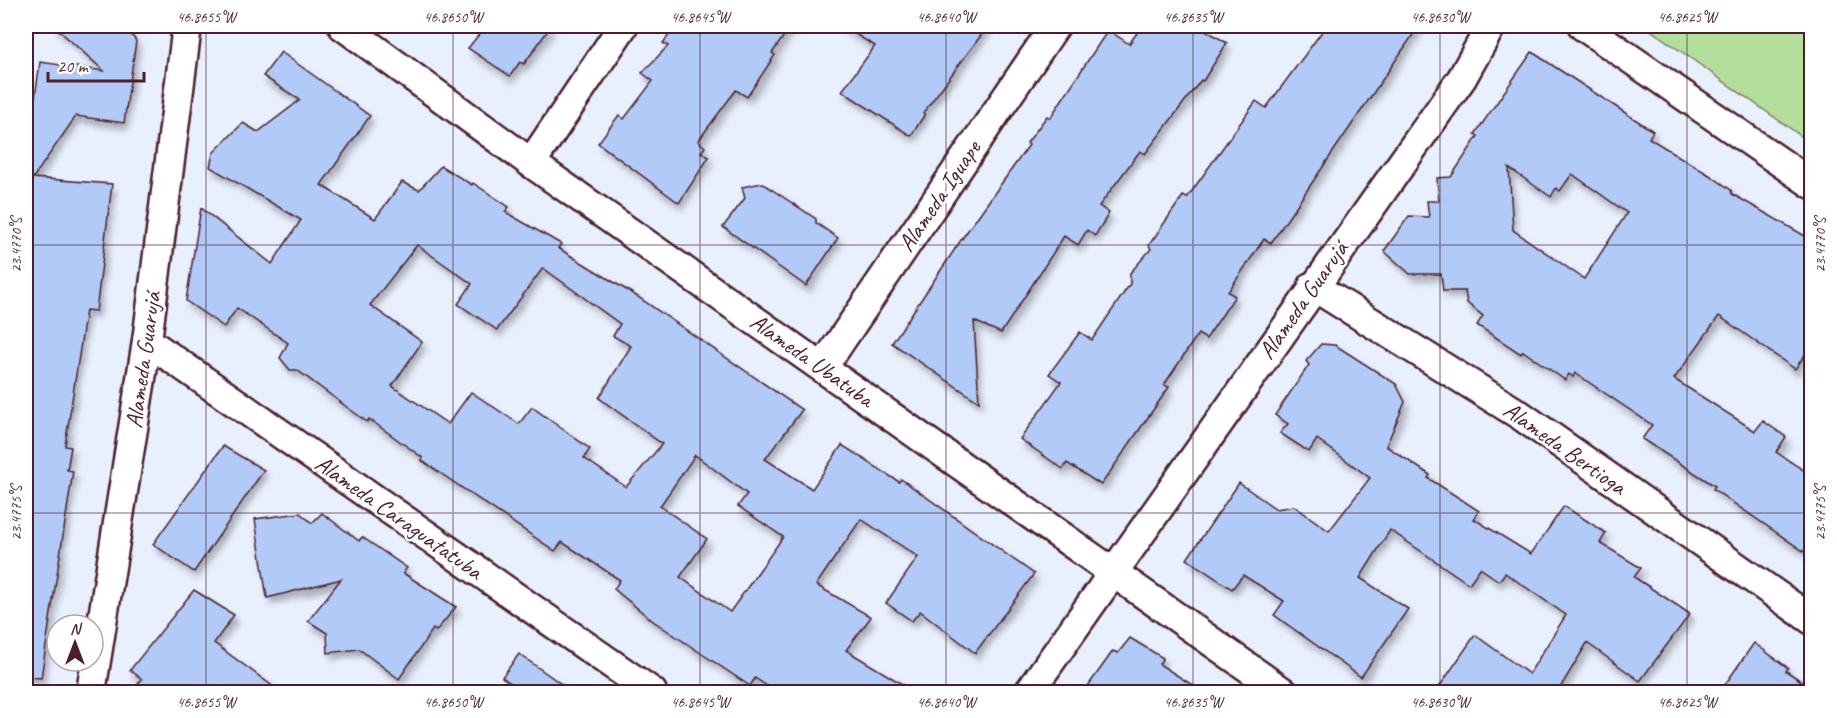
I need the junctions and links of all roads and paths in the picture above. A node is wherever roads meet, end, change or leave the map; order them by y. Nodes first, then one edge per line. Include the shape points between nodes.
1 (188, 26) edge
2 (343, 26) edge
3 (623, 26) edge
4 (1055, 26) edge
5 (1491, 26) edge
6 (1583, 26) edge
7 (531, 163) junction
8 (1812, 184) edge
9 (1313, 286) junction
10 (147, 341) junction
11 (823, 367) junction
12 (1111, 573) junction
13 (1812, 620) edge
14 (91, 693) edge
15 (652, 693) edge
16 (1029, 693) edge
17 (1283, 693) edge

1 - 10 street, Alameda Guarujá
2 - 7 street, Alameda Ubatuba
3 - 7 street
4 - 11 street, Alameda Iguape
5 - 9 street, Alameda Guarujá via 1462,78
6 - 8 street
7 - 11 street, Alameda Ubatuba
9 - 12 street, Alameda Guarujá
9 - 13 street, Alameda Bertioga via 1520,415
10 - 14 street, Alameda Guarujá
10 - 15 street, Alameda Caraguatatuba
11 - 12 street, Alameda Ubatuba
12 - 16 street, Alameda Guarujá
12 - 17 street, Alameda Ubatuba

